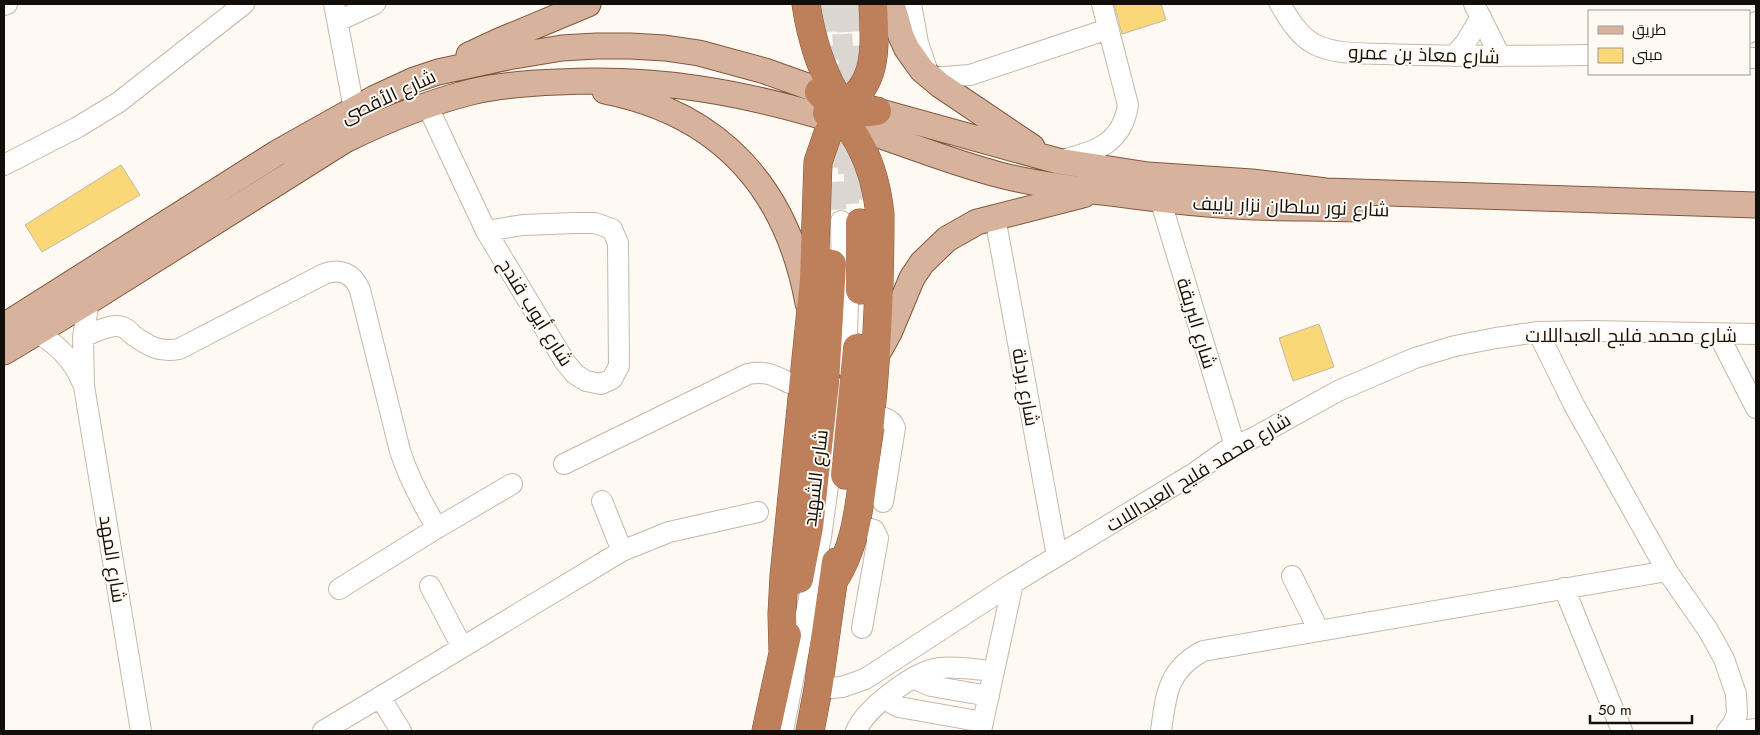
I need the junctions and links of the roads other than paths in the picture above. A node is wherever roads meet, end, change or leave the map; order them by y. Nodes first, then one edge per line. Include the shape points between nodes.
1 (244, 4) edge
2 (375, 4) edge
3 (588, 4) edge
4 (806, 4) edge
5 (873, 4) edge
6 (892, 4) edge
7 (911, 4) edge
8 (1102, 4) edge
9 (1280, 4) edge
10 (223, 11) edge
11 (1478, 11) edge
12 (336, 12) edge
13 (1108, 29) junction
14 (1588, 54) edge
15 (1454, 56) junction
16 (1500, 56) junction
17 (438, 72) junction
18 (930, 78) junction
19 (559, 82) junction
20 (427, 105) junction
21 (354, 109) junction
22 (844, 112) junction
23 (1053, 160) junction
24 (4, 164) edge
25 (1097, 192) junction
26 (1160, 199) junction
27 (1756, 206) edge
28 (995, 218) junction
29 (846, 221) junction
30 (1756, 221) edge
31 (486, 231) junction
32 (89, 301) junction
33 (810, 315) junction
34 (4, 326) edge
35 (36, 332) junction
36 (1538, 332) junction
37 (1718, 334) junction
38 (1756, 334) edge
39 (83, 337) junction
40 (4, 352) edge
41 (875, 358) junction
42 (804, 385) junction
43 (84, 386) junction
44 (1756, 408) edge
45 (871, 416) junction
46 (1234, 446) junction
47 (564, 464) dead end
48 (512, 484) dead end
49 (602, 501) dead end
50 (883, 502) dead end
51 (758, 512) dead end
52 (857, 525) junction
53 (436, 528) junction
54 (622, 551) junction
55 (1057, 556) junction
56 (1667, 571) junction
57 (1292, 576) dead end
58 (834, 580) junction
59 (1013, 584) junction
60 (430, 586) dead end
61 (1564, 588) junction
62 (339, 589) dead end
63 (862, 628) dead end
64 (1319, 631) junction
65 (462, 647) junction
66 (784, 652) junction
67 (994, 671) junction
68 (913, 678) junction
69 (818, 689) junction
70 (989, 696) junction
71 (380, 697) junction
72 (884, 699) junction
73 (959, 725) edge
74 (982, 727) edge
75 (1756, 729) edge
76 (140, 731) edge
77 (323, 731) edge
78 (401, 731) edge
79 (766, 731) edge
80 (783, 731) edge
81 (790, 731) edge
82 (810, 731) edge
83 (856, 731) edge
84 (1161, 731) edge
85 (1622, 731) edge
86 (1727, 731) edge
87 (1741, 731) edge

1 - 10 street
2 - 12 street
3 - 17 main road via 499,41
4 - 22 highway via 815,47
5 - 22 highway via 872,65 866,83
6 - 18 main road via 898,30 907,49
7 - 18 street via 918,43
8 - 13 street
9 - 15 street, شارع معاذ بن عمرو via 1304,37 1325,48 1342,52
10 - 24 street via 119,102 78,128
11 - 15 street via 1466,42
11 - 16 street
12 - 21 street
13 - 18 street via 970,75
13 - 23 street via 1128,105 1127,116 1116,134 1102,147
14 - 16 street, شارع معاذ بن عمرو
15 - 16 street, شارع معاذ بن عمرو
17 - 21 main road, شارع الأقصى
17 - 22 main road, شارع الأقصى via 562,48 630,46 698,53 732,61
18 - 23 main road
19 - 20 main road, شارع الأقصى via 474,91
19 - 22 main road, شارع الأقصى via 603,80 666,84
19 - 33 main road via 625,95 661,107 703,130 741,161 771,200 792,241
20 - 31 street, شارع أيوب قندح
20 - 32 main road, شارع الأقصى via 345,140
21 - 34 main road, شارع الأقصى via 277,153
22 - 23 main road, شارع نور سلطان نزار باييف
22 - 25 main road, شارع نور سلطان نزار باييف via 953,161 1000,175
22 - 33 highway via 831,126 818,162
22 - 41 highway via 873,174 878,194
23 - 27 main road, شارع نور سلطان نزار باييف via 1148,175 1326,191
25 - 26 main road, شارع نور سلطان نزار باييف
25 - 28 main road
26 - 30 main road, شارع نور سلطان نزار باييف via 1252,207
26 - 46 street, شارع البريقة
28 - 41 main road via 961,230 922,264 908,286
28 - 55 street, شارع بردلة
29 - 58 highway, شارع الشهيد via 860,296 856,368
29 - 66 highway, شارع الشهيد via 811,512
29 - 80 street via 829,478 814,576
29 - 81 street via 847,356 834,496 820,590
31 - 31 street, شارع أيوب قندح via 558,223 596,223 612,229 618,243 619,307 619,366 612,379 601,384 586,381 575,374
32 - 35 main road, شارع الأقصى
32 - 39 street, شارع المهد
33 - 42 highway
35 - 40 main road, شارع الأقصى
35 - 43 street, شارع المهد via 61,349
36 - 37 street, شارع محمد فليح العبداللات
36 - 46 street, شارع محمد فليح العبداللات via 1464,344 1415,358 1338,391
36 - 56 street via 1574,405
37 - 38 street, شارع محمد فليح العبداللات
37 - 44 street
39 - 43 street, شارع المهد
39 - 53 street via 107,327 121,327 151,348 179,349 324,274 346,273 360,290 406,468
41 - 45 highway
42 - 47 street via 788,383 770,374 748,374
42 - 66 highway via 784,576
43 - 76 street, شارع المهد
45 - 50 street via 889,419 895,428
45 - 52 highway
46 - 55 street, شارع محمد فليح العبداللات
48 - 53 street
49 - 54 street
51 - 54 street via 669,532
52 - 58 highway via 851,548
52 - 63 street via 874,530 878,538
53 - 62 street
54 - 65 street
55 - 59 street, شارع محمد فليح العبداللات
56 - 61 street
56 - 86 street via 1708,630 1732,678 1737,714
57 - 64 street
58 - 69 highway, شارع الشهيد
59 - 67 street
59 - 69 street, شارع محمد فليح العبداللات via 864,679 842,687
60 - 65 street
61 - 64 street
61 - 85 street
64 - 84 street via 1215,648 1191,657 1168,687
65 - 71 street
66 - 79 highway, شارع الشهيد
67 - 68 street via 939,668
67 - 70 street
68 - 70 street via 930,686
68 - 72 street
69 - 82 highway, شارع الشهيد
70 - 74 street
71 - 77 street
71 - 78 street
72 - 73 street via 899,707
72 - 83 street via 869,711
73 - 74 street
75 - 87 street

